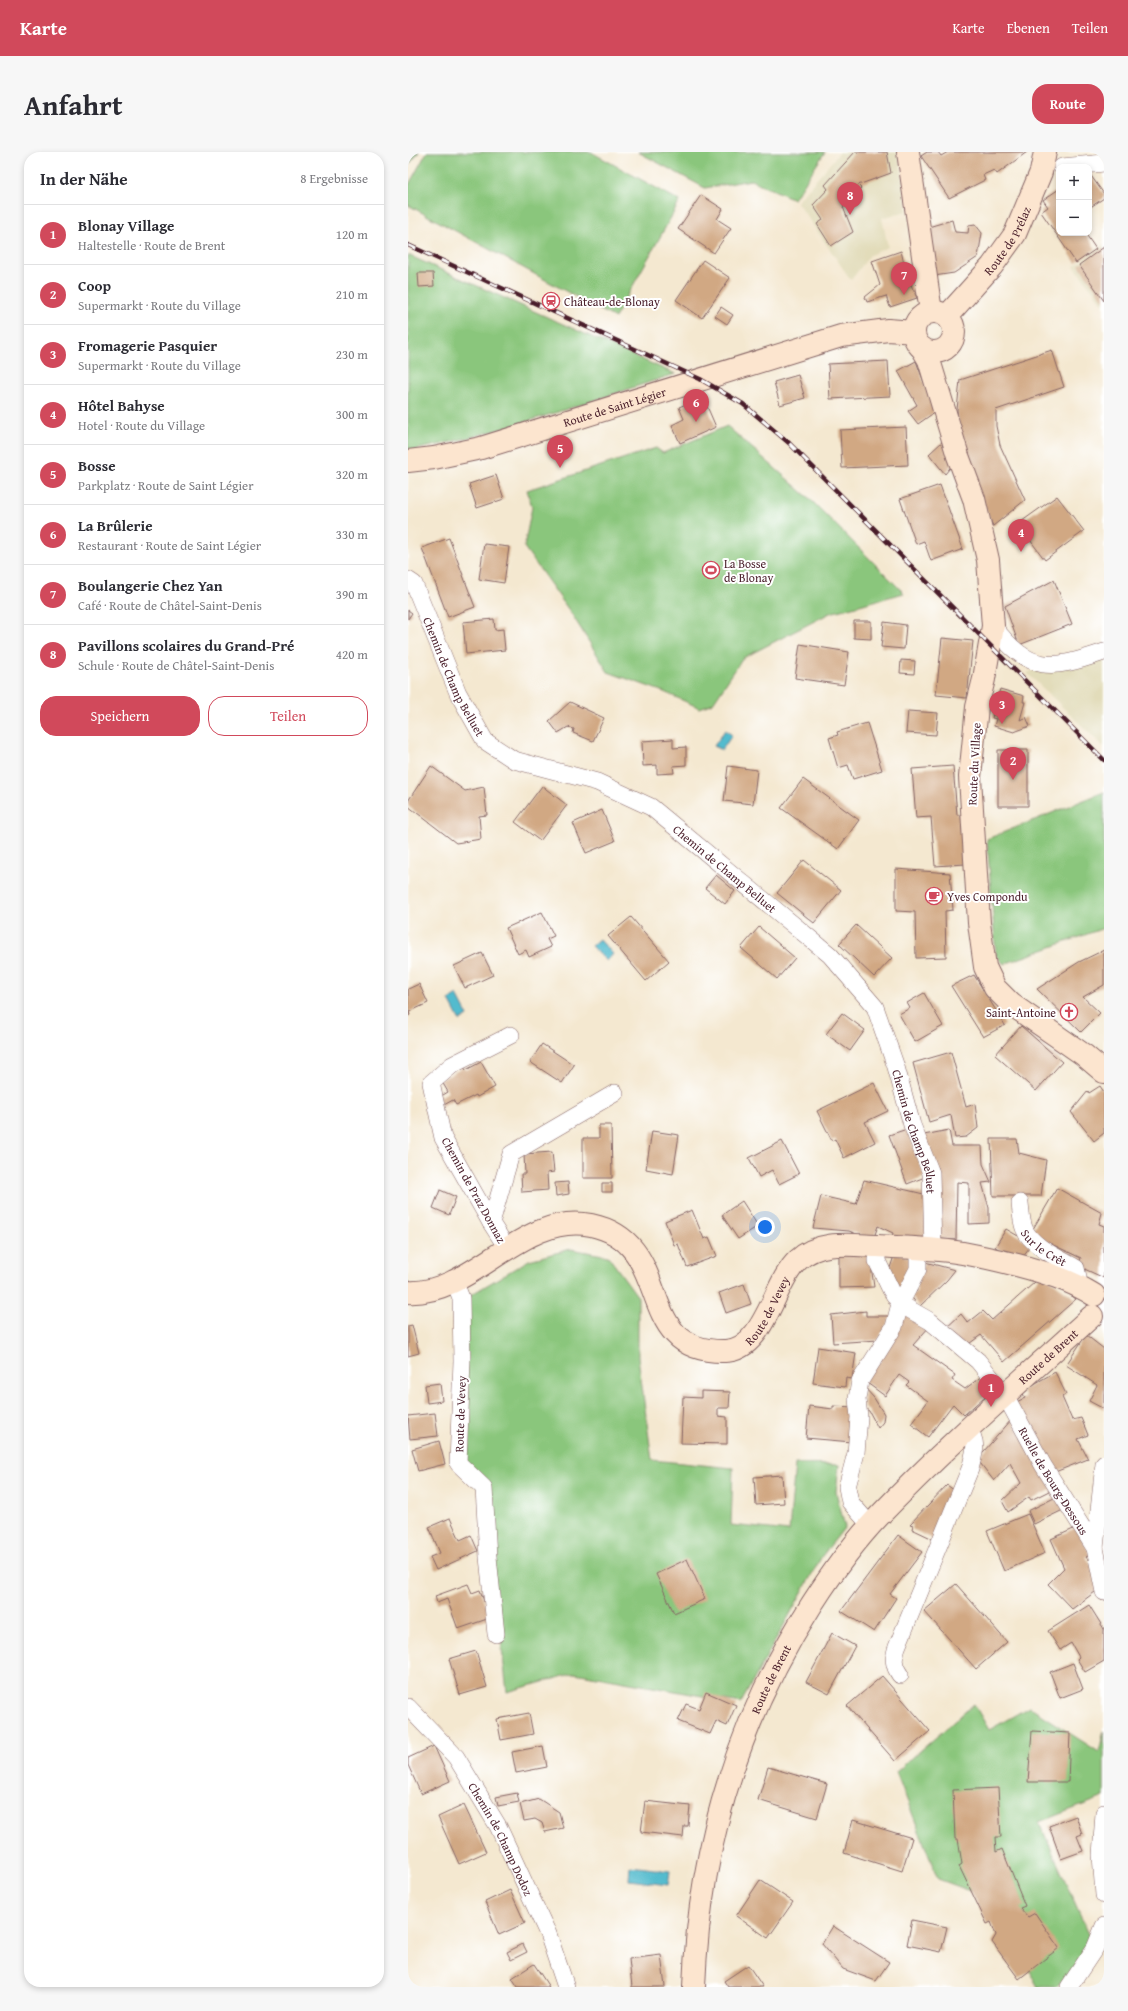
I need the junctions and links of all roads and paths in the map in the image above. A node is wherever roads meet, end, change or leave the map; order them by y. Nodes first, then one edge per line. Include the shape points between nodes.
1 (908, 152) edge
2 (1104, 163) edge
3 (1048, 164) edge
4 (1092, 164) edge
5 (939, 314) junction
6 (918, 340) junction
7 (950, 344) junction
8 (943, 407) junction
9 (408, 461) edge
10 (408, 580) edge
11 (993, 626) junction
12 (1104, 652) edge
13 (511, 1035) dead end
14 (1104, 1072) edge
15 (615, 1093) dead end
16 (1020, 1203) dead end
17 (491, 1223) junction
18 (876, 1246) junction
19 (507, 1248) junction
20 (926, 1248) junction
21 (454, 1280) junction
22 (408, 1292) edge
23 (1094, 1301) edge
24 (900, 1304) junction
25 (1004, 1395) junction
26 (968, 1429) junction
27 (1104, 1464) edge
28 (871, 1526) junction
29 (1095, 1548) junction
30 (1104, 1592) edge
31 (496, 1634) dead end
32 (900, 1675) dead end
33 (408, 1707) edge
34 (1104, 1813) edge
35 (1104, 1895) edge
36 (1104, 1926) edge
37 (566, 1987) edge
38 (694, 1987) edge
39 (1069, 1987) edge

1 - 5 main road
2 - 4 street
3 - 5 main road, Route de Prélaz via 1015,234 992,266
5 - 6 main road via 919,319
5 - 7 main road via 952,323 954,331
6 - 7 main road via 929,351 937,352
6 - 8 main road, Route du Village via 929,360
6 - 9 main road, Route de Saint Légier via 888,330 841,336 481,448
7 - 8 main road, Route du Village via 943,380
8 - 11 main road, Route du Village via 974,498 983,533 988,560
10 - 20 street, Chemin de Champ Belluet via 414,584 458,694 485,741 514,760 597,782 651,807 830,955 875,1007 896,1067 912,1125 931,1173
11 - 12 street via 1011,649 1036,663 1058,666
11 - 14 main road, Route du Village via 977,707 970,777 979,923 985,967 995,988 1011,1004
13 - 17 street, Chemin de Praz Donnaz via 452,1065 431,1083 443,1138
15 - 17 street via 511,1154
16 - 23 street, Sur le Crêt via 1024,1229 1041,1248 1076,1268 1078,1277
17 - 19 street, Chemin de Praz Donnaz
18 - 19 main road, Route de Vevey via 836,1244 797,1260 778,1290 760,1327 745,1344 728,1351 705,1350 689,1345 675,1333 665,1322 640,1258 632,1247 611,1231 589,1225 566,1224 544,1229
18 - 20 main road, Route de Vevey
18 - 24 street via 876,1261
19 - 21 main road, Route de Vevey
20 - 23 main road, Route de Vevey via 968,1254 1037,1270
20 - 24 street, Chemin de Champ Belluet
21 - 22 main road, Route de Vevey via 421,1292
21 - 31 street, Route de Vevey via 461,1298 462,1361 458,1463 484,1488
23 - 25 main road, Route de Brent
24 - 25 street, Ruelle de Bourg-Dessous via 930,1321 978,1361
24 - 28 street, Chemin de Champ Belluet via 894,1327 860,1380 857,1399 859,1417 856,1453 848,1487 850,1502
25 - 26 main road, Route de Brent
25 - 29 street, Ruelle de Bourg-Dessous via 1047,1472
26 - 28 main road, Route de Brent
26 - 32 street via 974,1438 975,1450 970,1469 897,1647 893,1659
27 - 29 street
28 - 38 main road, Route de Brent via 839,1566 798,1625 760,1697 738,1751 716,1824 705,1872 696,1941
29 - 30 street, Ruelle de Bourg-Dessous
33 - 37 street, Chemin de Champ Dodoz via 456,1757 498,1826 548,1934
34 - 35 street via 1101,1855
36 - 39 street via 1095,1948

